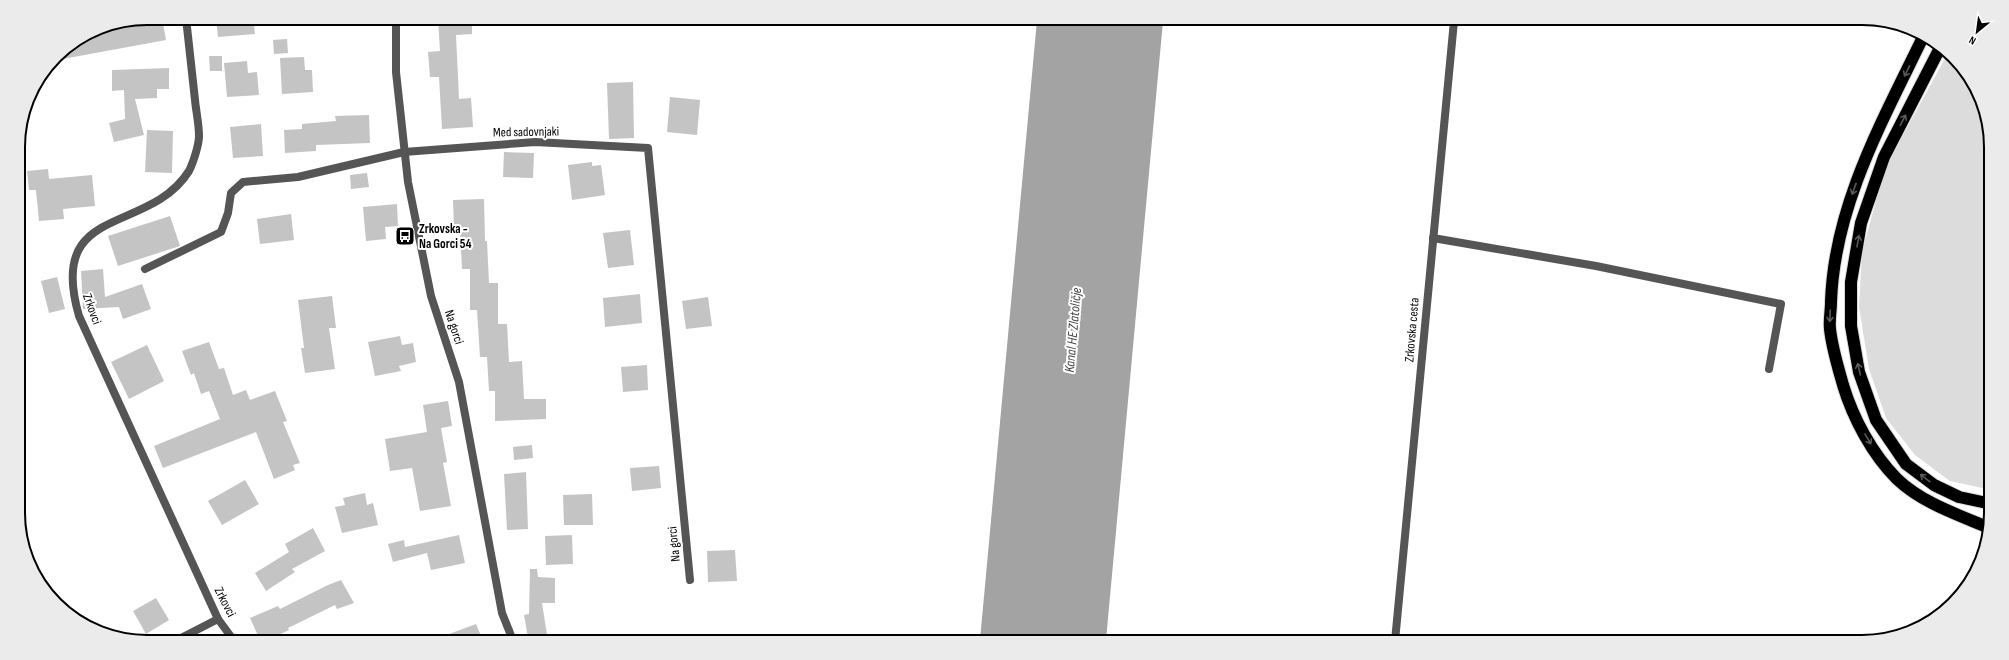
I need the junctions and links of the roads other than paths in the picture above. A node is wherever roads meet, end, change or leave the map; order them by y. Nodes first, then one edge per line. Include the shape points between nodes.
1 (187, 25) edge
2 (396, 25) edge
3 (1454, 25) edge
4 (1921, 40) edge
5 (1938, 52) edge
6 (648, 148) joint
7 (404, 152) junction
8 (1432, 238) junction
9 (145, 269) dead end
10 (1769, 369) dead end
11 (1984, 502) edge
12 (1983, 526) edge
13 (690, 580) dead end
14 (218, 619) junction
15 (188, 635) edge
16 (230, 635) edge
17 (511, 635) edge
18 (1396, 635) edge

1 - 14 street, Zrkovci via 199,137 189,170 172,192 89,236 76,253 72,275 73,294 79,316
2 - 7 street, Na gorci via 396,72
3 - 8 street, Zrkovska cesta
4 -> 12 highway via 1868,151 1844,218 1832,277 1830,329 1836,363 1850,409 1892,473 1926,500
11 -> 5 highway via 1958,497 1934,485 1906,464 1876,420 1859,372 1850,326 1850,282 1861,223 1884,157
6 - 7 street, Med sadovnjaki via 535,142
6 - 13 street, Na gorci
7 - 9 street, Med sadovnjaki via 298,177 243,182 231,193 228,213 221,232
7 - 17 street, Na gorci via 431,296 459,382 502,613
8 - 10 street via 1596,266 1782,304
8 - 18 street, Zrkovska cesta
14 - 15 street
14 - 16 street, Zrkovci

